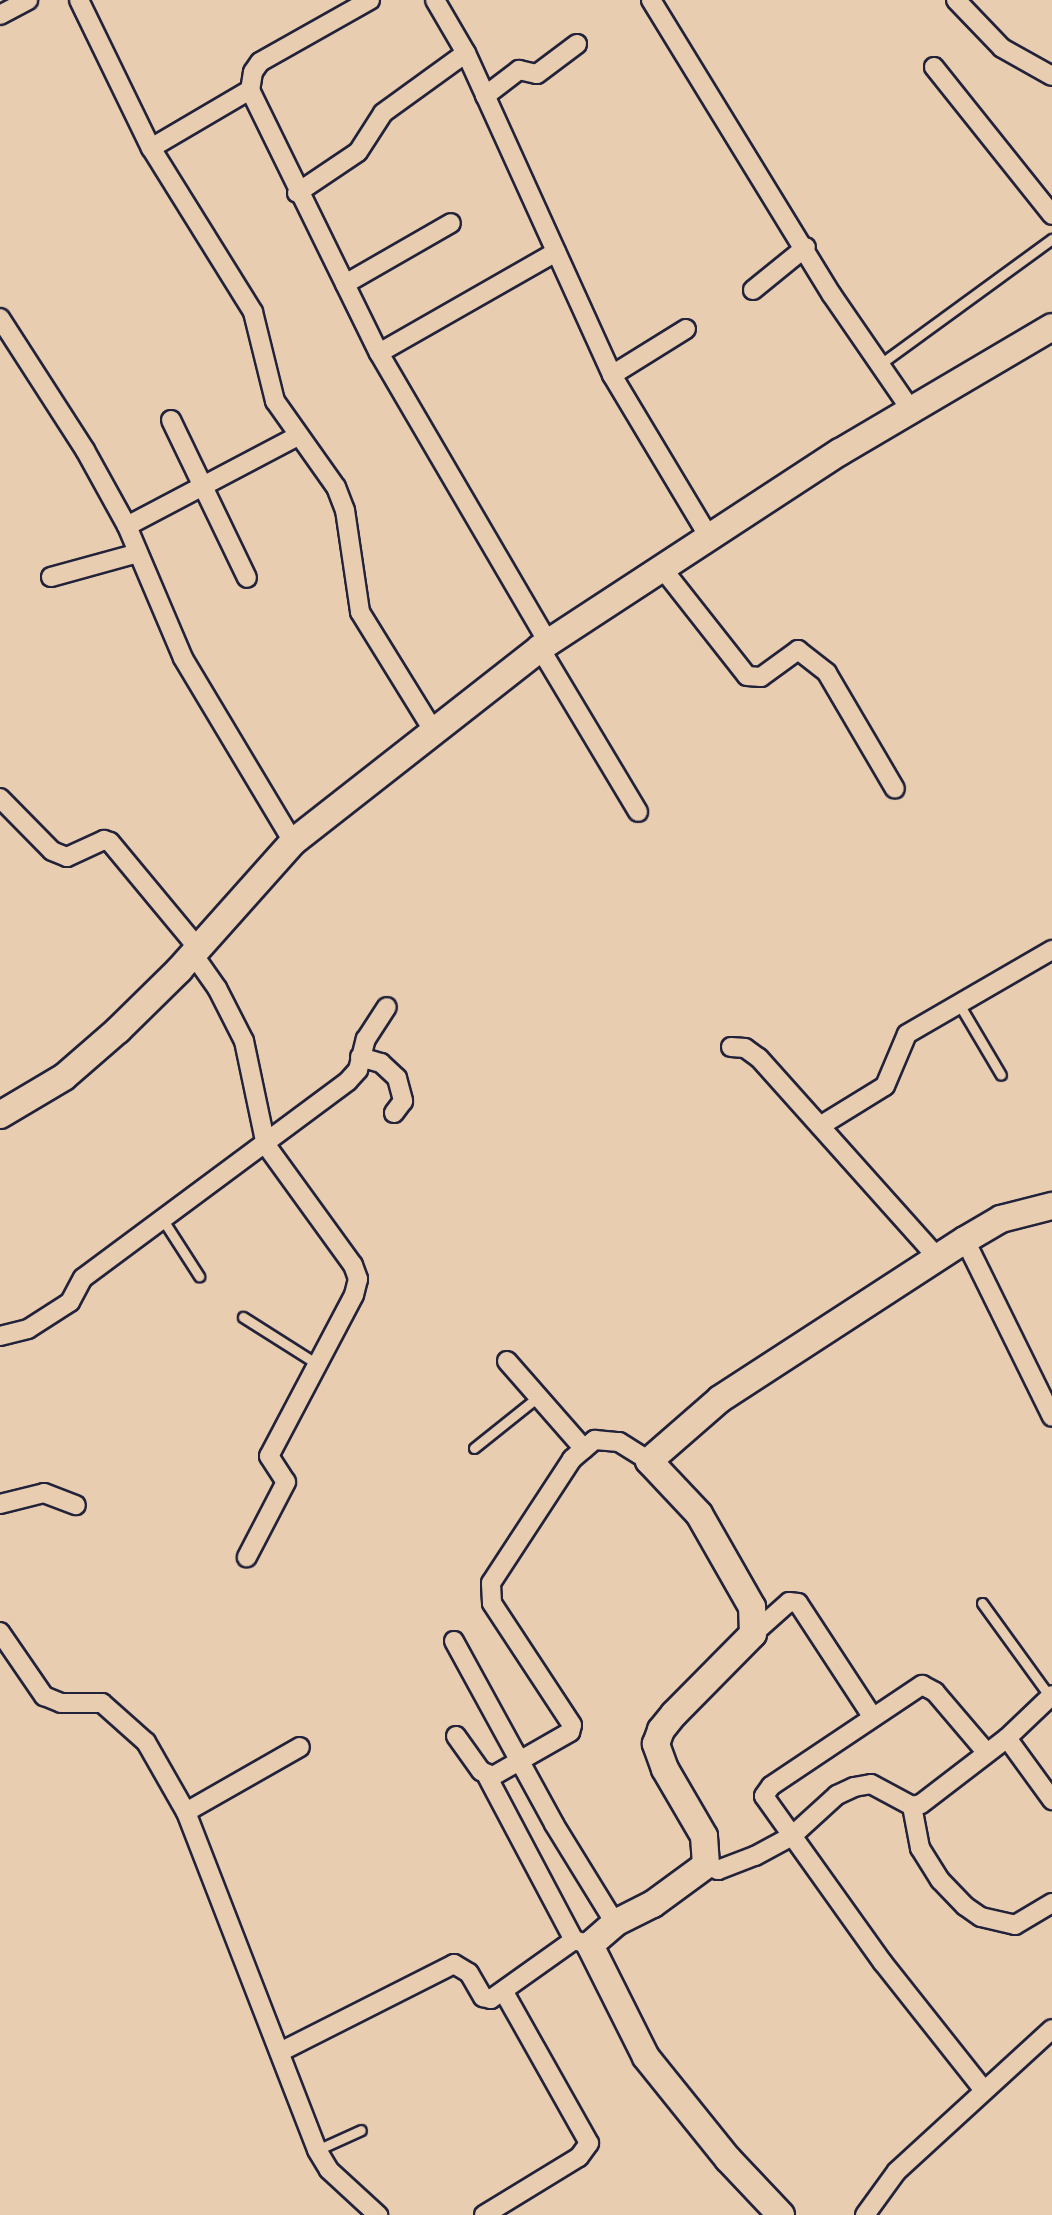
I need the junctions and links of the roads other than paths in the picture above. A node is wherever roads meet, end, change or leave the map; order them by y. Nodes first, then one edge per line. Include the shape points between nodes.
1 (28, 0) edge
2 (79, 0) edge
3 (370, 0) edge
4 (435, 0) edge
5 (651, 0) edge
6 (956, 0) edge
7 (0, 15) edge
8 (577, 44) dead end
9 (466, 53) junction
10 (934, 67) dead end
11 (1052, 76) edge
12 (250, 90) junction
13 (485, 96) junction
14 (151, 148) junction
15 (298, 193) junction
16 (1052, 215) edge
17 (451, 223) dead end
18 (1052, 239) edge
19 (806, 247) junction
20 (556, 252) junction
21 (345, 284) junction
22 (753, 290) dead end
23 (0, 318) edge
24 (1052, 327) edge
25 (686, 329) dead end
26 (379, 353) junction
27 (879, 365) junction
28 (612, 375) junction
29 (911, 410) junction
30 (171, 421) dead end
31 (296, 437) junction
32 (206, 487) junction
33 (127, 526) junction
34 (709, 537) junction
35 (138, 553) junction
36 (662, 568) junction
37 (51, 577) dead end
38 (247, 578) dead end
39 (544, 645) junction
40 (433, 730) junction
41 (895, 789) dead end
42 (0, 798) edge
43 (638, 811) dead end
44 (293, 842) junction
45 (1052, 950) edge
46 (196, 951) junction
47 (959, 1004) junction
48 (387, 1007) dead end
49 (731, 1047) dead end
50 (360, 1057) junction
51 (1001, 1075) dead end
52 (394, 1113) dead end
53 (0, 1115) edge
54 (820, 1126) junction
55 (266, 1145) junction
56 (1052, 1206) edge
57 (163, 1220) junction
58 (965, 1240) junction
59 (939, 1259) junction
60 (199, 1276) dead end
61 (243, 1317) dead end
62 (0, 1336) edge
63 (507, 1361) dead end
64 (317, 1364) junction
65 (538, 1397) junction
66 (1052, 1418) edge
67 (474, 1448) dead end
68 (584, 1449) junction
69 (649, 1461) junction
70 (0, 1504) edge
71 (76, 1505) dead end
72 (247, 1557) dead end
73 (982, 1603) dead end
74 (0, 1632) edge
75 (753, 1634) junction
76 (454, 1641) dead end
77 (1051, 1696) edge
78 (872, 1716) junction
79 (456, 1736) dead end
80 (1007, 1738) junction
81 (300, 1747) dead end
82 (987, 1753) junction
83 (522, 1762) junction
84 (487, 1776) junction
85 (1052, 1800) edge
86 (912, 1806) junction
87 (186, 1812) junction
88 (792, 1836) junction
89 (706, 1866) junction
90 (1052, 1903) edge
91 (614, 1923) junction
92 (582, 1942) junction
93 (504, 1992) junction
94 (1052, 2029) edge
95 (280, 2052) junction
96 (983, 2089) junction
97 (361, 2130) dead end
98 (317, 2151) junction
99 (378, 2215) edge
100 (484, 2215) edge
101 (781, 2215) edge
102 (865, 2215) edge

1 - 7 street
2 - 14 street
3 - 12 street via 260,62
4 - 9 street
5 - 19 street
6 - 11 street via 1002,48
8 - 13 street via 537,74 519,70
9 - 13 street
9 - 15 street via 383,113 358,152
10 - 16 street
12 - 14 street
12 - 15 street
13 - 20 street
14 - 31 street via 253,312 275,401
15 - 21 street
17 - 21 street
18 - 27 lane
19 - 22 street
19 - 27 street
20 - 26 street
20 - 28 street
21 - 26 street
23 - 33 street via 85,450
24 - 29 street
25 - 28 street
26 - 39 street
27 - 29 street
28 - 34 street
29 - 34 street
30 - 32 street
31 - 32 street
31 - 40 street via 341,499 356,596 368,630
32 - 33 street
32 - 38 street
33 - 35 street
34 - 36 street
35 - 37 street
35 - 44 street via 183,658
36 - 39 street
36 - 41 street via 747,677 756,679 795,650 827,673
39 - 40 street
39 - 43 street
40 - 44 street
42 - 46 street via 52,851 68,857 104,840 110,842
44 - 46 street
45 - 47 street
46 - 53 street via 91,1055 64,1077
46 - 55 street via 244,1041
47 - 51 lane
47 - 54 street via 904,1037 885,1086
48 - 50 street
49 - 54 street via 752,1051
50 - 52 street via 381,1063 397,1078 403,1101
50 - 55 street via 354,1076
54 - 59 street
55 - 57 street
55 - 64 street via 359,1279
56 - 58 street via 1001,1219
57 - 60 lane
57 - 62 street via 83,1278 70,1301 28,1329
58 - 59 street
58 - 66 street
59 - 69 street via 720,1399
61 - 64 lane
63 - 65 street
64 - 72 street via 269,1456 286,1482
65 - 67 lane
65 - 68 street
68 - 69 street via 595,1440 619,1442
68 - 83 street via 572,1459 491,1583 492,1602 572,1725 570,1732
69 - 75 street via 699,1514 740,1582 752,1607
70 - 71 street via 44,1493
73 - 77 lane
74 - 87 street via 44,1696 61,1703 102,1703 118,1714 146,1742
75 - 78 street via 789,1602 799,1603
75 - 89 street via 660,1730 656,1744 665,1769 704,1836
76 - 83 street
77 - 80 street
78 - 82 street via 917,1686 927,1685
78 - 88 street via 766,1790 768,1803
79 - 84 street
80 - 82 street
80 - 85 street
81 - 87 street
82 - 86 street
83 - 84 street
83 - 91 street
84 - 92 street
86 - 88 street via 883,1788 853,1787 837,1795
86 - 90 street via 920,1848 940,1880 965,1906 981,1917 1015,1925
87 - 95 street
88 - 89 street via 718,1870
88 - 96 street via 883,1963
89 - 91 street via 653,1904
91 - 92 street
92 - 93 street
92 - 101 street via 646,2057 728,2159
93 - 95 street via 483,1997 469,1973 454,1964
93 - 100 street via 589,2143 579,2157
94 - 96 street
95 - 98 street
96 - 102 street via 897,2171
97 - 98 lane
98 - 99 street via 329,2170

